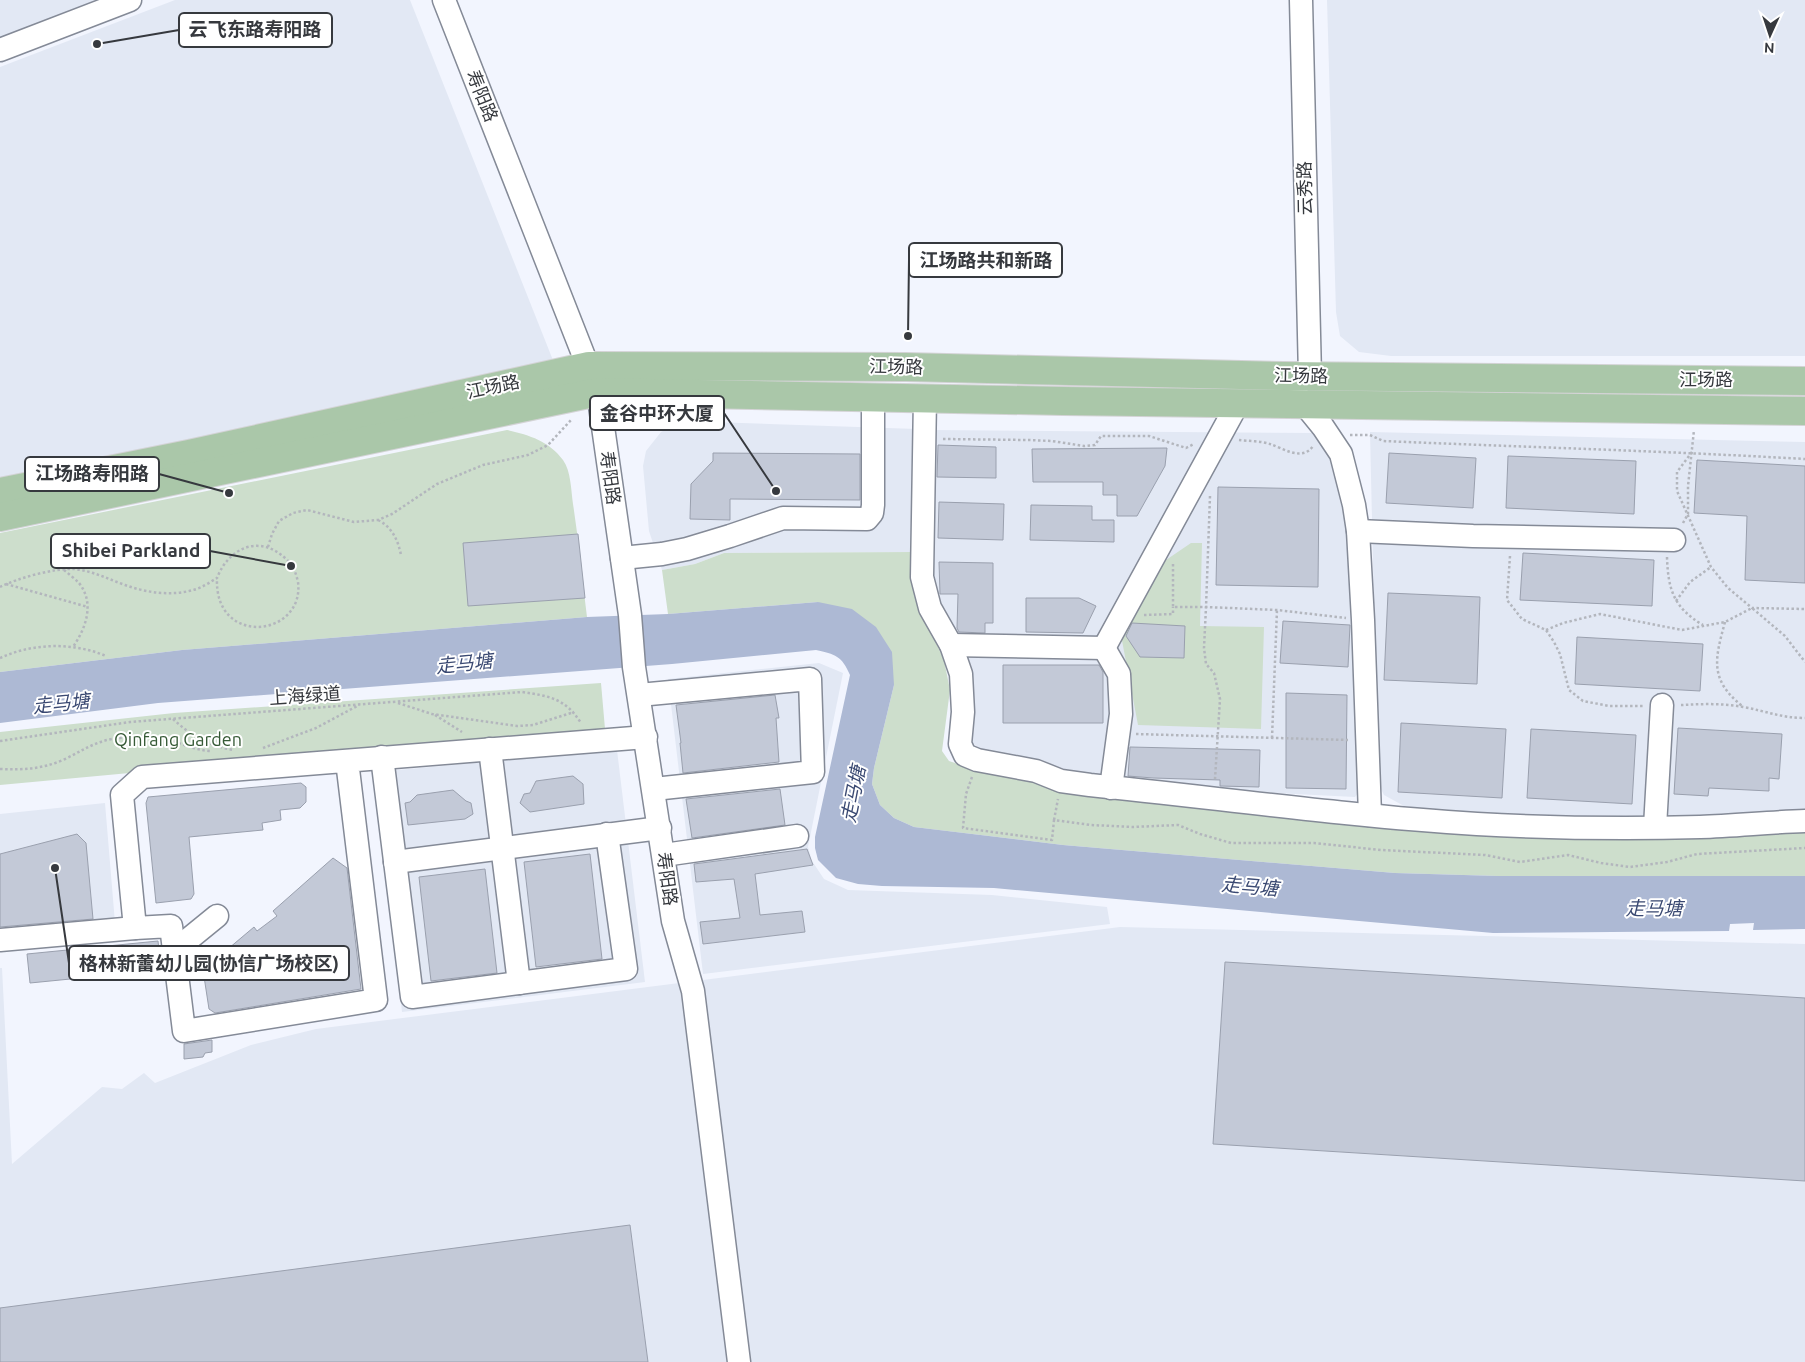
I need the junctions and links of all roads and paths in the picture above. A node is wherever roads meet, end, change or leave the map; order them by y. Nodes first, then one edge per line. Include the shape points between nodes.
1 (130, 0) edge
2 (444, 0) edge
3 (1301, 0) edge
4 (0, 50) edge
5 (589, 366) junction
6 (1296, 376) junction
7 (1805, 381) edge
8 (598, 392) junction
9 (873, 397) junction
10 (925, 398) junction
11 (1238, 403) junction
12 (1304, 404) junction
13 (1695, 409) junction
14 (1805, 411) edge
15 (573, 418) dead end
16 (924, 437) junction
17 (1330, 437) junction
18 (1218, 439) junction
19 (1692, 452) junction
20 (1805, 459) edge
21 (1210, 490) dead end
22 (0, 492) edge
23 (1688, 514) junction
24 (0, 517) edge
25 (378, 520) junction
26 (1358, 531) junction
27 (1511, 536) junction
28 (1674, 540) junction
29 (268, 547) junction
30 (400, 555) dead end
31 (622, 558) junction
32 (1173, 560) dead end
33 (1711, 567) junction
34 (64, 570) junction
35 (217, 578) junction
36 (6, 584) junction
37 (0, 587) edge
38 (1676, 601) junction
39 (1172, 606) junction
40 (88, 607) junction
41 (1206, 607) junction
42 (1752, 608) junction
43 (1805, 609) edge
44 (1278, 610) junction
45 (1122, 616) junction
46 (1363, 620) junction
47 (1724, 622) junction
48 (1704, 626) junction
49 (1546, 630) junction
50 (951, 645) junction
51 (74, 646) junction
52 (1104, 648) junction
53 (106, 656) dead end
54 (0, 658) edge
55 (1805, 662) edge
56 (639, 695) junction
57 (395, 702) junction
58 (360, 705) junction
59 (1662, 705) junction
60 (1743, 707) junction
61 (574, 712) junction
62 (432, 714) junction
63 (1805, 718) edge
64 (173, 719) junction
65 (1119, 734) junction
66 (1217, 736) junction
67 (646, 737) junction
68 (1272, 738) junction
69 (1367, 740) junction
70 (1, 741) edge
71 (592, 741) junction
72 (260, 749) dead end
73 (485, 749) junction
74 (231, 750) junction
75 (238, 750) dead end
76 (223, 751) dead end
77 (214, 752) dead end
78 (382, 758) junction
79 (977, 760) junction
80 (347, 761) junction
81 (0, 769) edge
82 (1111, 788) junction
83 (654, 789) junction
84 (1214, 798) junction
85 (1370, 815) junction
86 (1805, 821) edge
87 (1655, 827) junction
88 (355, 828) junction
89 (660, 828) junction
90 (607, 834) junction
91 (797, 836) dead end
92 (502, 848) junction
93 (1805, 848) edge
94 (664, 855) junction
95 (395, 862) junction
96 (374, 889) dead end
97 (217, 916) dead end
98 (135, 928) junction
99 (0, 940) edge
100 (174, 951) junction
101 (519, 983) junction
102 (738, 1362) edge

1 - 4 street
2 - 5 street, 寿阳路
3 - 6 street, 云秀路
5 - 6 main road, 江场路 via 906,367
5 - 8 street, 寿阳路
5 - 22 main road, 江场路
6 - 7 main road, 江场路
6 - 12 street
8 - 9 main road, 江场路
8 - 24 main road, 江场路
8 - 31 street, 寿阳路
9 - 10 main road, 江场路
9 - 31 street via 873,504 867,519 783,518 687,549
10 - 11 main road, 江场路
10 - 16 street
11 - 12 main road, 江场路
11 - 18 street
12 - 13 main road, 江场路
12 - 17 street
13 - 14 main road, 江场路
13 - 19 path
15 - 25 path via 548,445 535,452 483,465 436,484
16 - 18 path via 1052,441 1084,446 1094,445 1101,436 1149,436 1186,448 1202,440
16 - 50 street via 922,577 930,608
17 - 18 path via 1321,439 1301,454 1286,452 1270,443
17 - 19 path via 1370,435 1383,440
17 - 26 street via 1341,454
18 - 45 street
19 - 20 path
19 - 23 path
19 - 23 path via 1677,472 1677,491
21 - 41 path
23 - 28 path
23 - 33 path
25 - 29 path via 354,522 307,510 292,513 279,520
25 - 30 path via 389,528
26 - 27 street
26 - 46 street
27 - 28 street
27 - 49 path via 1507,600 1522,619
28 - 38 path via 1667,557 1668,581
29 - 35 path via 254,546 230,556
29 - 35 path via 290,562 298,588 296,602 277,623 250,627 238,623 220,604
31 - 56 street, 寿阳路
32 - 39 path
33 - 38 path via 1690,582
33 - 42 path via 1728,588
34 - 35 path via 99,574 127,586 170,594 195,590
34 - 36 path
34 - 40 path via 80,584
36 - 37 path
36 - 40 path
38 - 48 path via 1689,617
39 - 41 path
39 - 45 path via 1173,614
40 - 51 path via 87,622
41 - 44 path
41 - 66 path via 1206,664 1214,673 1220,699
42 - 43 path
42 - 47 path
42 - 55 path via 1785,636
44 - 46 path
44 - 68 path
45 - 52 street
46 - 69 street
47 - 48 path
47 - 60 path via 1717,653 1717,673 1728,694
48 - 49 path via 1682,630 1600,614
49 - 59 path via 1560,654 1569,690 1583,701 1609,706
50 - 52 street
50 - 79 street via 961,674 963,712 960,744 965,755
51 - 53 path
51 - 54 path via 35,647
52 - 65 street via 1119,674
56 - 67 street, 寿阳路
56 - 83 street via 810,678 813,772
57 - 58 path, 上海绿道
57 - 61 path, 上海绿道 via 522,692 552,697
57 - 62 path
58 - 64 path, 上海绿道
58 - 72 path via 316,728
59 - 60 path
59 - 87 street
60 - 63 path via 1767,714
61 - 62 path via 534,725 517,726
61 - 71 path, 上海绿道
62 - 73 path
64 - 70 path, 上海绿道
64 - 74 path via 197,738
65 - 66 path
65 - 82 street
66 - 68 path
66 - 84 path
67 - 71 street
67 - 83 street, 寿阳路
68 - 69 path
69 - 85 street
71 - 73 street
73 - 78 street
73 - 92 street
74 - 75 path
74 - 76 path
77 - 81 path via 170,740 126,737 99,742 41,768
78 - 80 street
78 - 95 street
79 - 82 street via 1021,767 1061,781
79 - 93 path via 966,794 963,828 1052,840 1054,820 1133,827 1178,825 1231,843 1314,843 1485,855 1520,862 1568,855 1630,867 1696,854
80 - 88 street
80 - 98 street via 142,778 122,795
82 - 84 street
83 - 89 street, 寿阳路
84 - 85 street
85 - 87 street via 1478,824
86 - 87 street
88 - 96 street via 366,827
88 - 100 street via 376,1000 184,1031
89 - 90 street
89 - 94 street, 寿阳路
90 - 92 street
90 - 101 street via 626,969
91 - 94 street
92 - 95 street
92 - 101 street
94 - 102 street, 寿阳路 via 674,921 693,990
95 - 101 street via 412,997
97 - 100 street
98 - 99 street
98 - 100 street via 171,926

